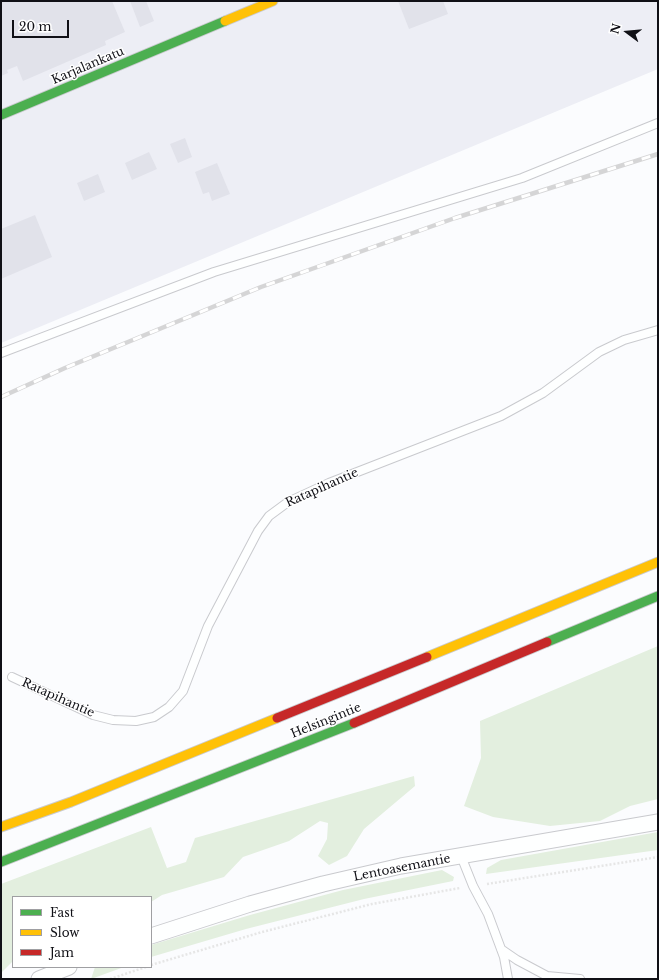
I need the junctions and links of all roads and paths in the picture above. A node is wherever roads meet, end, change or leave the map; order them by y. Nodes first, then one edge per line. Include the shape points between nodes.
1 (273, 1) edge
2 (1, 115) edge
3 (658, 123) edge
4 (658, 330) edge
5 (1, 353) edge
6 (658, 562) edge
7 (658, 596) edge
8 (12, 677) dead end
9 (658, 822) edge
10 (1, 827) edge
11 (461, 856) junction
12 (658, 857) edge
13 (1, 862) edge
14 (473, 886) junction
15 (152, 936) edge
16 (501, 949) junction
17 (152, 965) edge
18 (66, 968) edge
19 (143, 968) edge
20 (39, 979) edge
21 (110, 979) edge
22 (508, 979) edge
23 (580, 979) edge

1 - 2 main road, Karjalankatu
3 - 5 lane via 522,178 214,272
4 - 8 lane, Ratapihantie via 624,340 599,352 543,393 501,416 329,483 288,502 269,516 258,531 208,626 183,691 169,707 154,717 136,721 113,720 93,715
6 - 10 main road, Helsingintie via 71,802
7 - 13 main road, Helsingintie via 321,737
9 - 11 street, Lentoasemantie
11 - 14 lane
11 - 15 street, Lentoasemantie via 401,866 323,884
12 - 14 path
14 - 16 lane via 488,914
14 - 17 path via 364,906 262,932
16 - 22 lane
16 - 23 lane via 547,976
18 - 20 street
19 - 21 path

